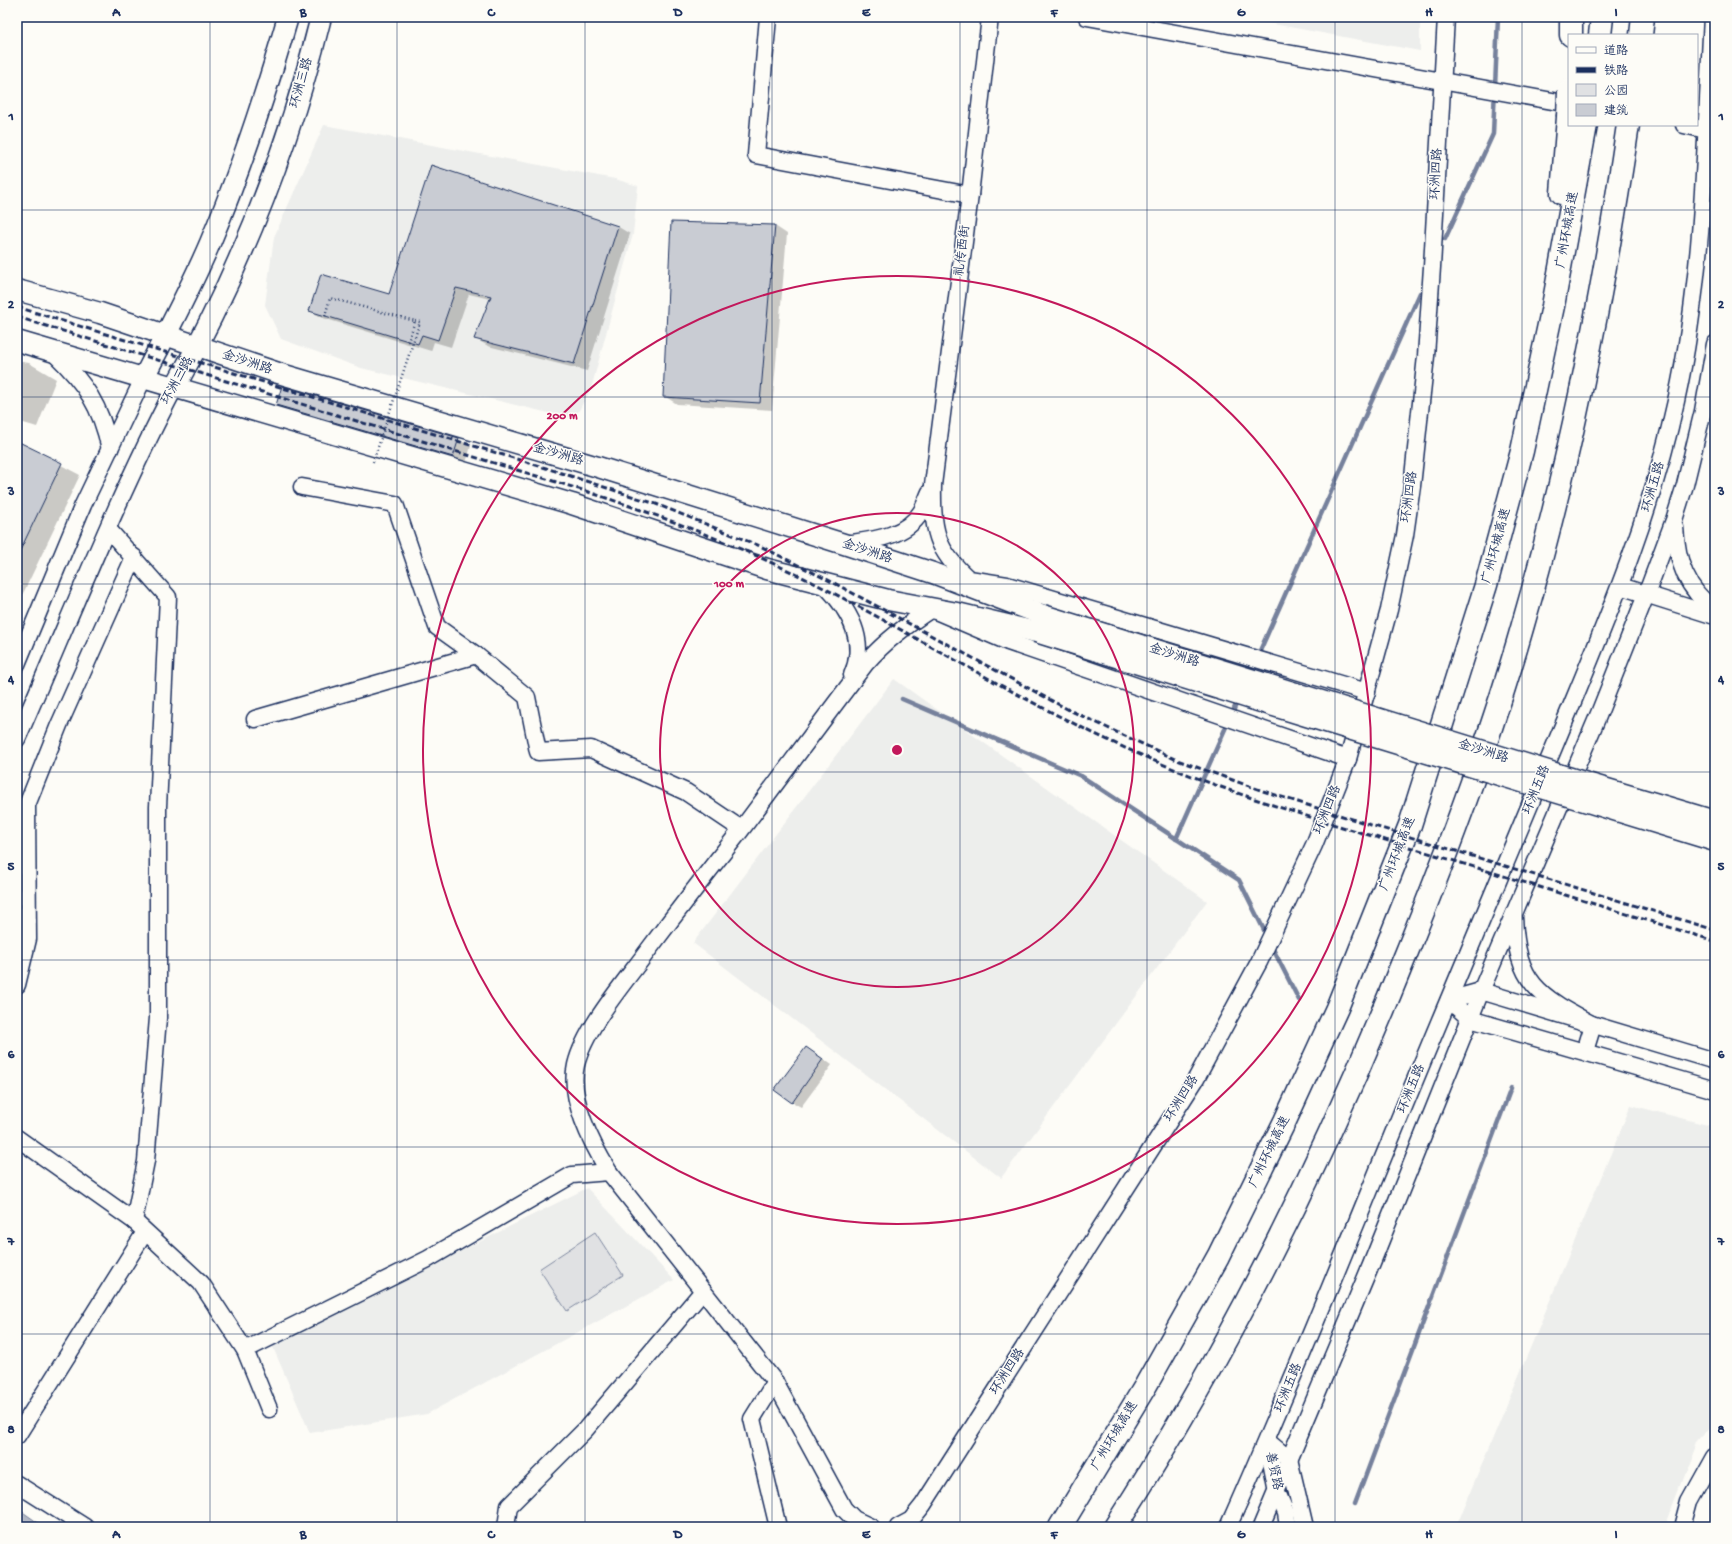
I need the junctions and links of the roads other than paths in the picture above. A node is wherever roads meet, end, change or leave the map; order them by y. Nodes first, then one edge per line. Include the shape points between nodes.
1 (288, 17) edge
2 (321, 17) edge
3 (768, 17) edge
4 (990, 17) edge
5 (1088, 17) edge
6 (1446, 17) edge
7 (1571, 17) edge
8 (1602, 17) edge
9 (1643, 17) edge
10 (1712, 17) edge
11 (1571, 34) edge
12 (1600, 34) edge
13 (1641, 34) edge
14 (1442, 81) junction
15 (1568, 113) edge
16 (1572, 126) edge
17 (1628, 126) edge
18 (1689, 126) edge
19 (1710, 130) edge
20 (970, 195) junction
21 (17, 290) edge
22 (166, 336) junction
23 (17, 341) edge
24 (1715, 344) edge
25 (197, 347) junction
26 (54, 353) junction
27 (143, 379) junction
28 (175, 387) junction
29 (110, 448) junction
30 (933, 485) junction
31 (302, 487) dead end
32 (1674, 520) junction
33 (108, 529) junction
34 (844, 544) junction
35 (134, 557) junction
36 (933, 573) junction
37 (968, 579) junction
38 (824, 584) junction
39 (1620, 586) junction
40 (989, 595) junction
41 (1646, 595) junction
42 (931, 609) junction
43 (1715, 610) edge
44 (1715, 616) edge
45 (1039, 623) junction
46 (476, 655) junction
47 (17, 664) edge
48 (846, 689) junction
49 (1367, 692) junction
50 (255, 720) dead end
51 (17, 739) edge
52 (1348, 759) junction
53 (1715, 821) edge
54 (742, 829) junction
55 (1715, 841) edge
56 (1514, 913) junction
57 (17, 985) edge
58 (1481, 991) junction
59 (1449, 1000) junction
60 (1470, 1019) junction
61 (1593, 1025) junction
62 (1585, 1051) junction
63 (1715, 1061) edge
64 (1715, 1090) edge
65 (17, 1138) edge
66 (609, 1172) junction
67 (140, 1227) junction
68 (703, 1291) junction
69 (245, 1350) junction
70 (775, 1382) junction
71 (269, 1409) dead end
72 (17, 1436) edge
73 (1267, 1441) junction
74 (1715, 1456) edge
75 (1289, 1460) junction
76 (17, 1484) edge
77 (1277, 1492) junction
78 (85, 1527) edge
79 (506, 1527) edge
80 (778, 1527) edge
81 (871, 1527) edge
82 (898, 1527) edge
83 (1060, 1527) edge
84 (1115, 1527) edge
85 (1228, 1527) edge
86 (1261, 1527) edge
87 (1288, 1527) edge
88 (1305, 1527) edge
89 (1683, 1527) edge

1 - 22 main road via 267,89 222,213
2 - 25 main road, 环洲三路 via 276,168 235,268
3 - 20 street via 756,155
4 - 20 street, 礼传西街
5 - 14 street
6 - 14 street, 环洲四路
7 - 11 highway
8 - 12 highway
9 - 13 highway
10 - 19 street, 环洲五路
14 - 15 street
14 - 49 street, 环洲四路 via 1426,356 1414,470 1399,564
16 - 83 highway, 广州环城高速 via 1546,326 1522,451 1486,585 1410,825 1337,1008 1218,1257 1146,1385
17 - 84 highway via 1595,327 1557,495 1501,698 1449,846 1379,1024 1308,1182 1197,1390
18 - 19 street
19 - 39 street, 环洲五路 via 1691,319 1684,361 1657,480
20 - 30 street, 礼传西街
21 - 22 main road, 金沙洲路 via 100,313
22 - 25 main road, 金沙洲路
22 - 27 main road
23 - 26 main road, 金沙洲路
24 - 32 street, 环洲五路 via 1703,411
25 - 28 main road, 环洲三路
25 - 34 main road, 金沙洲路 via 598,467
26 - 27 main road, 金沙洲路
26 - 29 street via 88,390 101,418
27 - 28 main road, 金沙洲路
27 - 29 street
28 - 33 street, 环洲三路 via 147,440
28 - 38 main road, 金沙洲路 via 572,504 724,555
29 - 47 street via 74,525
30 - 34 street via 921,512 910,525 879,539
30 - 37 street via 937,536 950,560
31 - 46 street via 395,504 437,627
32 - 41 street, 环洲五路
32 - 43 street via 1676,547 1684,573 1697,593
33 - 35 street
33 - 51 street, 环洲三路
34 - 36 main road, 金沙洲路
35 - 57 street via 59,725 27,805 28,939
35 - 67 street via 168,597 158,807 158,1018
36 - 37 street
36 - 40 main road, 金沙洲路
37 - 40 street
37 - 49 street via 1007,585
38 - 42 main road, 金沙洲路
38 - 48 street via 847,612 858,642 855,670
39 - 41 street
39 - 59 street, 环洲五路
40 - 45 main road, 金沙洲路
41 - 44 street
41 - 56 street, 环洲五路 via 1598,716
42 - 45 main road, 金沙洲路
42 - 48 street via 878,648
42 - 52 street via 1008,642
45 - 53 main road, 金沙洲路, bridge
45 - 55 main road, 金沙洲路, bridge via 1302,715
46 - 50 street
46 - 54 street via 527,697 538,752 591,749 686,792
48 - 54 street
49 - 52 street, 环洲四路
52 - 82 street, 环洲四路 via 1302,872 1259,962 1196,1079 923,1504 911,1520
54 - 66 street via 622,986 592,1028 582,1048 576,1066 575,1085 579,1106 588,1134
56 - 58 street, 环洲五路
56 - 61 street via 1519,955 1533,985 1546,998
58 - 59 street
58 - 60 street, 环洲五路
58 - 61 street
59 - 60 street
59 - 73 street, 环洲五路
60 - 62 street
60 - 75 street, 环洲五路 via 1377,1251
61 - 62 street
61 - 63 street
62 - 64 street
65 - 67 street
66 - 68 street
66 - 69 street via 572,1175 428,1259
67 - 69 street via 201,1282
67 - 72 street
68 - 70 street
68 - 79 street via 585,1430 509,1506
69 - 71 street
70 - 80 street via 752,1419
70 - 81 street via 844,1509 854,1519
73 - 75 street, 善贤路
73 - 77 street, 善贤路
73 - 85 street, 环洲五路
74 - 89 street via 1690,1501
75 - 77 street, 环洲五路
75 - 88 street, 善贤路
76 - 78 street
77 - 86 street, 环洲五路
77 - 87 street, 善贤路 via 1286,1513

